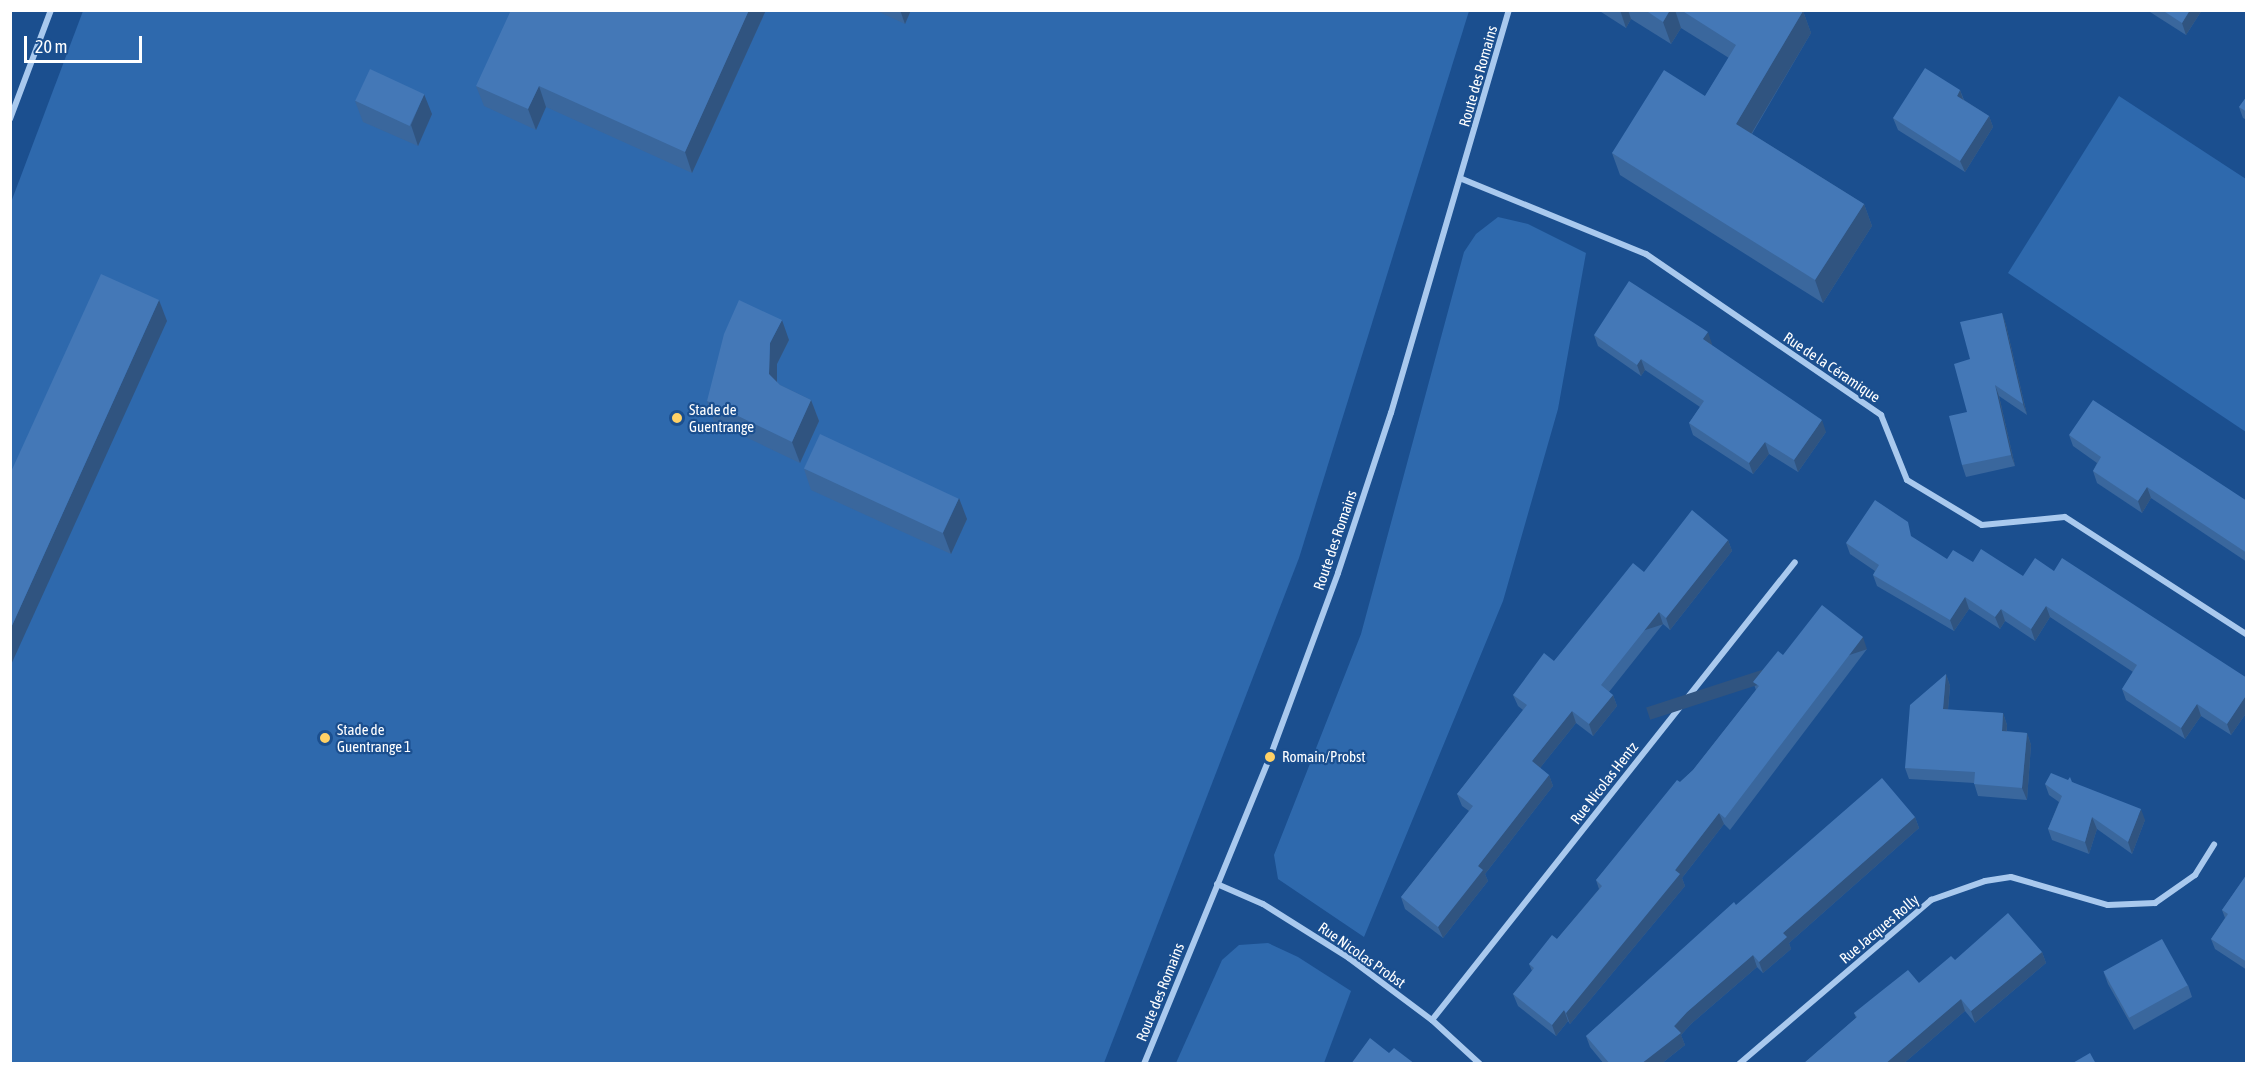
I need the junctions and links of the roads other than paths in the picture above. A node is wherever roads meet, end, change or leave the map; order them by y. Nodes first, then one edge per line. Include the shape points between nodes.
1 (51, 10) edge
2 (1509, 10) edge
3 (10, 119) edge
4 (1462, 179) junction
5 (1795, 562) dead end
6 (2247, 634) edge
7 (2214, 845) dead end
8 (1217, 884) junction
9 (1432, 1020) junction
10 (1144, 1064) edge
11 (1480, 1064) edge
12 (1739, 1064) edge

1 - 3 street
2 - 4 street, Route des Romains
4 - 6 street, Rue de la Céramique via 1646,254 1881,415 1907,480 1982,525 2066,517
4 - 8 street, Route des Romains via 1338,573 1270,757
5 - 9 street, Rue Nicolas Hentz
7 - 12 street, Rue Jacques Rolly via 2195,875 2155,903 2108,905 2011,877 1984,880 1931,900
8 - 9 street, Rue Nicolas Probst via 1263,904 1349,958
8 - 10 street, Route des Romains
9 - 11 street, Rue Nicolas Probst

